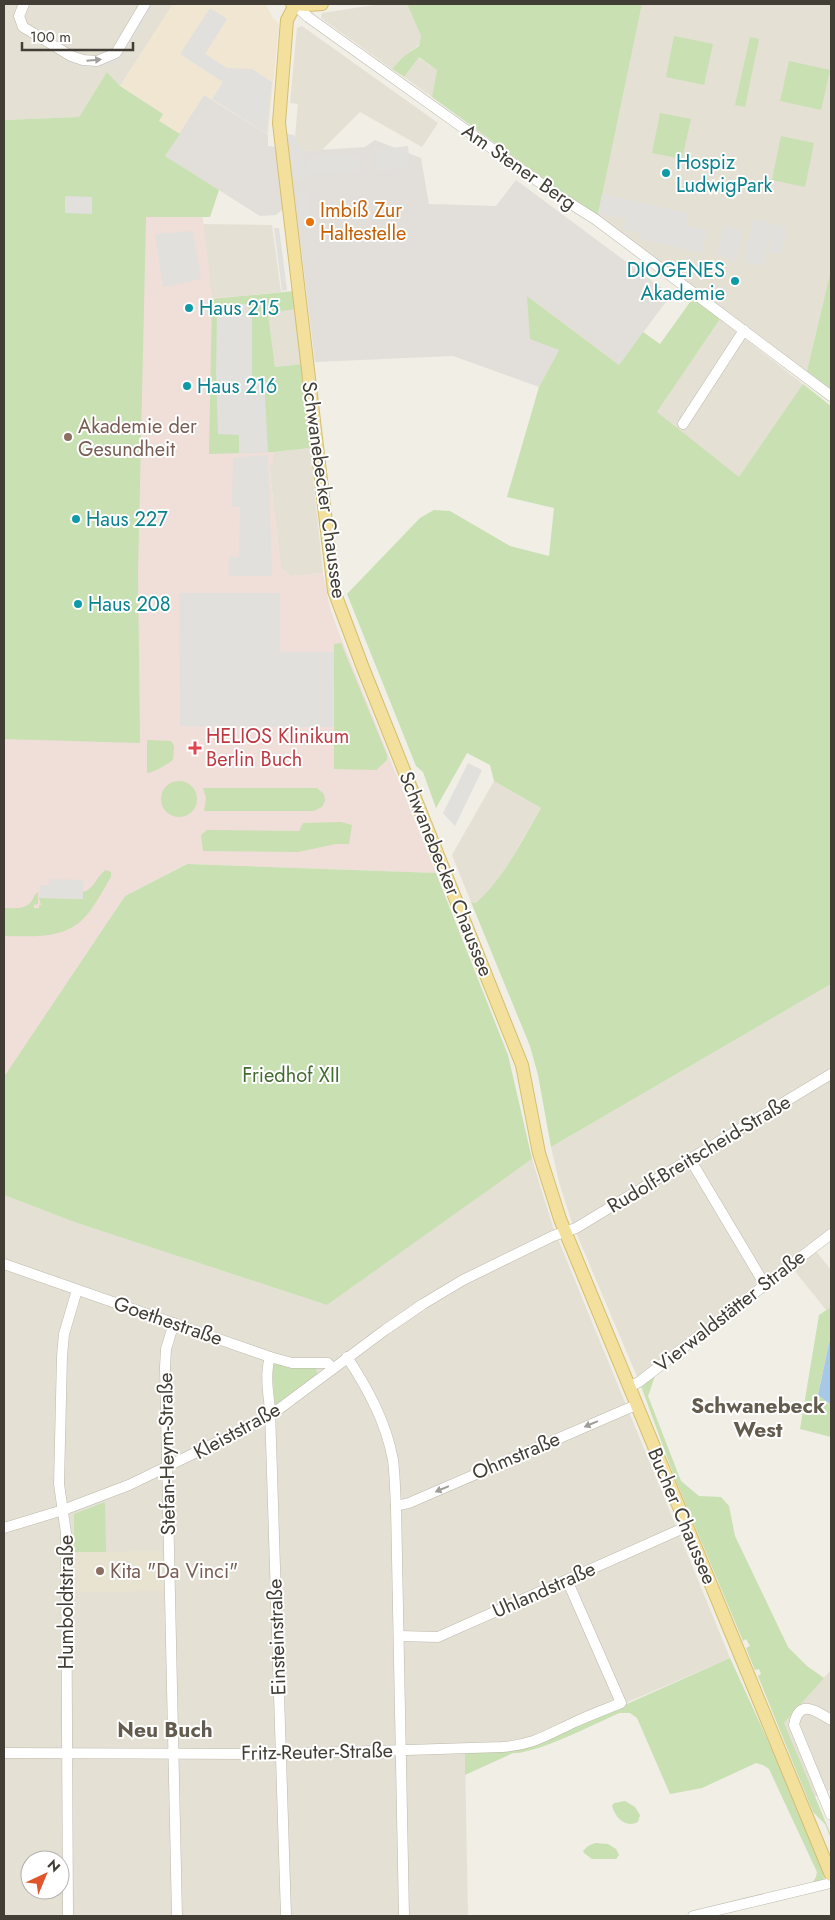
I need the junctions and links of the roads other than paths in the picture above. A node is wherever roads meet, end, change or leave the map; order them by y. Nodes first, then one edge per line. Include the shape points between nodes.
1 (24, 4) edge
2 (145, 4) edge
3 (294, 4) edge
4 (322, 4) edge
5 (744, 330) junction
6 (831, 396) edge
7 (683, 424) dead end
8 (831, 1074) edge
9 (539, 1153) joint
10 (690, 1159) junction
11 (565, 1232) junction
12 (831, 1234) edge
13 (4, 1264) edge
14 (765, 1284) junction
15 (77, 1290) junction
16 (174, 1323) junction
17 (270, 1357) junction
18 (348, 1357) junction
19 (332, 1368) junction
20 (629, 1387) junction
21 (636, 1405) junction
22 (270, 1415) junction
23 (168, 1467) junction
24 (396, 1506) junction
25 (63, 1510) junction
26 (686, 1527) junction
27 (4, 1528) edge
28 (567, 1580) junction
29 (399, 1636) junction
30 (831, 1720) edge
31 (401, 1750) junction
32 (4, 1753) edge
33 (66, 1753) junction
34 (174, 1754) junction
35 (281, 1754) junction
36 (831, 1815) edge
37 (831, 1876) edge
38 (831, 1883) edge
39 (68, 1916) edge
40 (177, 1916) edge
41 (286, 1916) edge
42 (404, 1916) edge
43 (693, 1916) edge

1 -> 2 street via 19,16 23,27 71,56 90,61 116,53
3 - 4 main road
3 - 5 street, Am Stener Berg
3 - 9 main road, Schwanebecker Chaussee via 287,20 279,122 334,591 522,1065
5 - 6 street, Am Stener Berg
5 - 7 street
8 - 10 street, Rudolf-Breitscheid-Straße
9 - 11 main road, Bucher Chaussee
10 - 11 street, Rudolf-Breitscheid-Straße
10 - 14 street
11 - 18 street, Rudolf-Breitscheid-Straße via 463,1280 407,1314
11 - 20 main road, Bucher Chaussee
12 - 14 street, Vierwaldstätter Straße
13 - 15 street, Goethestraße
14 - 20 street, Vierwaldstätter Straße
15 - 16 street, Goethestraße
15 - 25 street, Humboldtstraße via 66,1325 62,1356 59,1484
16 - 17 street, Goethestraße
16 - 23 street, Stefan-Heym-Straße via 166,1349 165,1366
17 - 19 street, Goethestraße via 328,1364
17 - 22 street, Einsteinstraße via 267,1366
18 - 19 street, Kleiststraße
18 - 24 street via 381,1419 393,1460
19 - 22 street, Kleiststraße
20 - 21 main road, Bucher Chaussee
21 -> 24 street, Ohmstraße
21 - 26 main road, Bucher Chaussee
22 - 23 street, Kleiststraße
22 - 35 street, Einsteinstraße
23 - 25 street, Kleiststraße
23 - 34 street, Stefan-Heym-Straße
24 - 29 street
25 - 27 street, Kleiststraße
25 - 33 street, Humboldtstraße via 66,1533
26 - 28 street, Uhlandstraße
26 - 37 main road, Bucher Chaussee
28 - 29 street, Uhlandstraße via 438,1637
28 - 31 street, Fritz-Reuter-Straße via 621,1703 520,1746
29 - 31 street
30 - 36 street via 805,1708 796,1716 794,1725
31 - 35 street, Fritz-Reuter-Straße
31 - 42 street
32 - 33 street, Fritz-Reuter-Straße
33 - 34 street, Fritz-Reuter-Straße
33 - 39 street, Humboldtstraße
34 - 35 street, Fritz-Reuter-Straße
34 - 40 street, Stefan-Heym-Straße
35 - 41 street, Einsteinstraße
38 - 43 street

